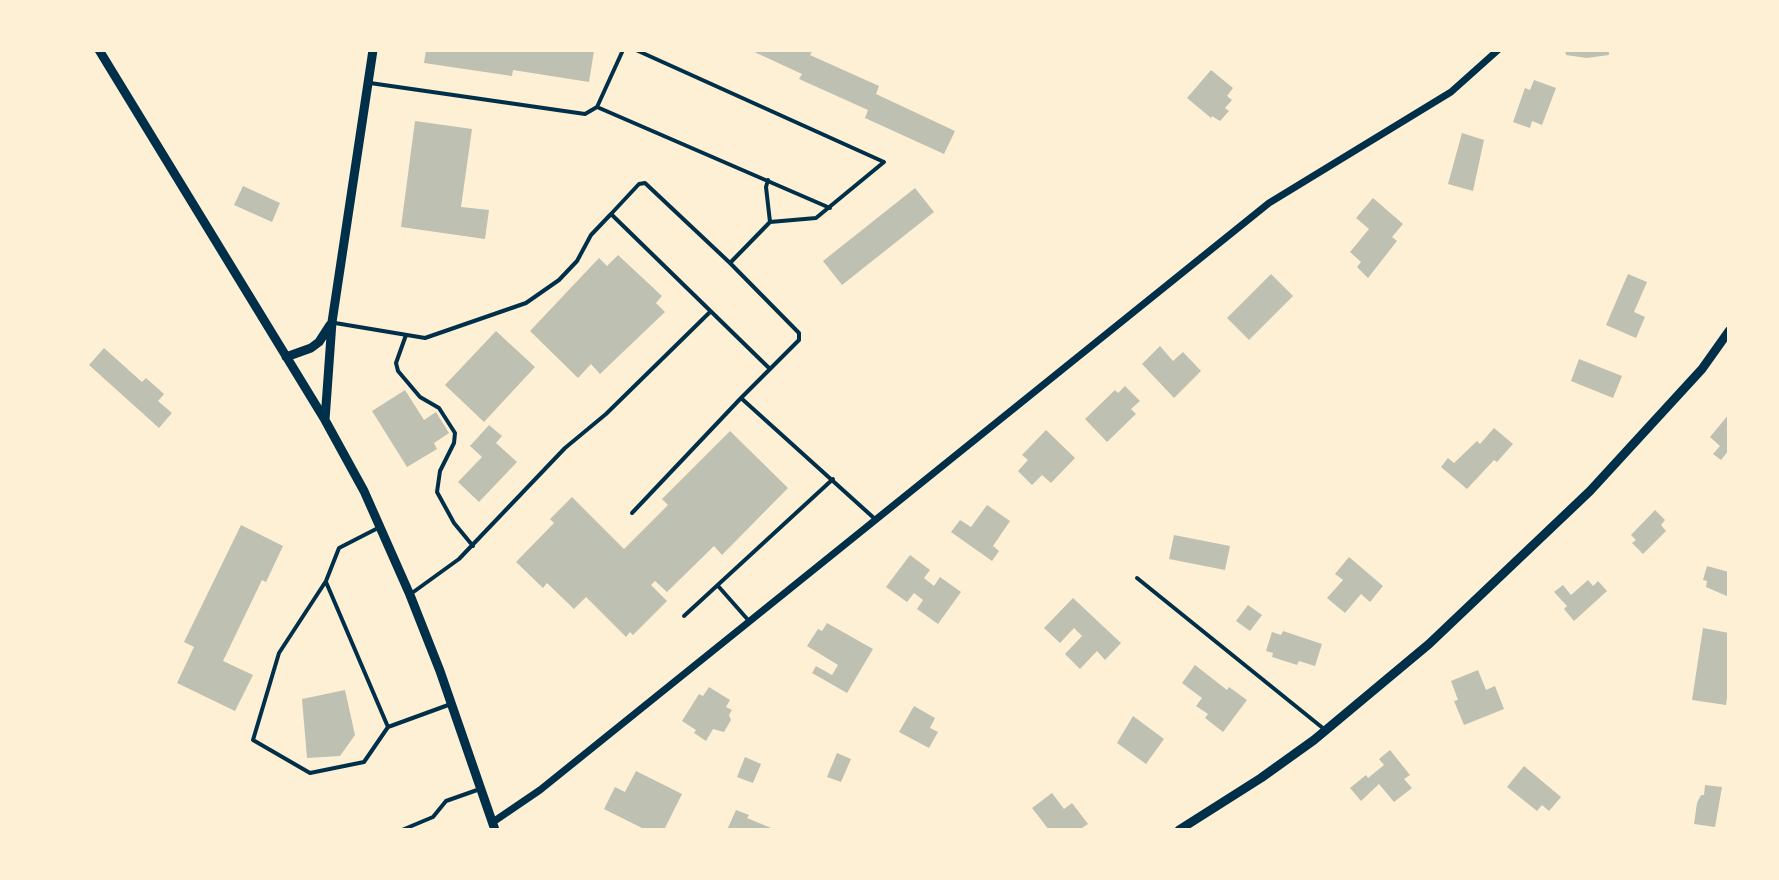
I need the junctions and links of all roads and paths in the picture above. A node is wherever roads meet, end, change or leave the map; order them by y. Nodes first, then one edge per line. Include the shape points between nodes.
1 (99, 50) edge
2 (373, 50) edge
3 (623, 50) edge
4 (636, 50) edge
5 (1498, 50) edge
6 (368, 83) junction
7 (597, 107) junction
8 (768, 180) junction
9 (830, 208) junction
10 (611, 214) junction
11 (770, 222) junction
12 (730, 263) junction
13 (710, 312) junction
14 (332, 322) junction
15 (1728, 334) edge
16 (406, 335) junction
17 (286, 357) junction
18 (770, 369) junction
19 (741, 398) junction
20 (325, 420) junction
21 (833, 479) junction
22 (632, 513) dead end
23 (875, 519) junction
24 (380, 527) junction
25 (473, 546) junction
26 (1137, 578) dead end
27 (326, 581) junction
28 (719, 587) junction
29 (410, 595) junction
30 (684, 616) dead end
31 (749, 621) junction
32 (451, 704) junction
33 (388, 727) junction
34 (1326, 730) junction
35 (481, 789) junction
36 (494, 826) edge
37 (402, 830) edge
38 (1179, 830) edge

1 - 17 street
2 - 6 street
3 - 7 lane
4 - 9 lane via 884,162
5 - 23 street via 1451,92 1269,203
6 - 7 lane via 585,114
6 - 14 street
7 - 8 lane
8 - 9 lane
8 - 11 lane
9 - 11 lane via 816,218
10 - 12 lane via 645,183
10 - 13 lane
10 - 16 lane via 559,280 526,303 425,338
11 - 12 lane
12 - 18 lane via 799,333 799,340
13 - 18 lane
13 - 25 lane via 565,448
14 - 16 lane
14 - 17 street via 319,342
14 - 20 street
15 - 34 street via 1590,491 1429,644
16 - 25 lane via 398,371 420,397 439,408 455,433 437,492
17 - 20 street
18 - 19 lane
19 - 21 lane
19 - 22 lane
20 - 24 street
21 - 23 lane
21 - 28 lane
23 - 31 street
24 - 27 lane via 339,548
24 - 29 street
25 - 29 lane
26 - 34 lane
27 - 33 lane
27 - 33 lane via 279,653 253,740 310,773 364,762
28 - 30 lane
28 - 31 lane
29 - 32 street
31 - 36 street
32 - 33 lane
32 - 35 street
34 - 38 street
35 - 36 street
35 - 37 lane via 446,801 433,817

